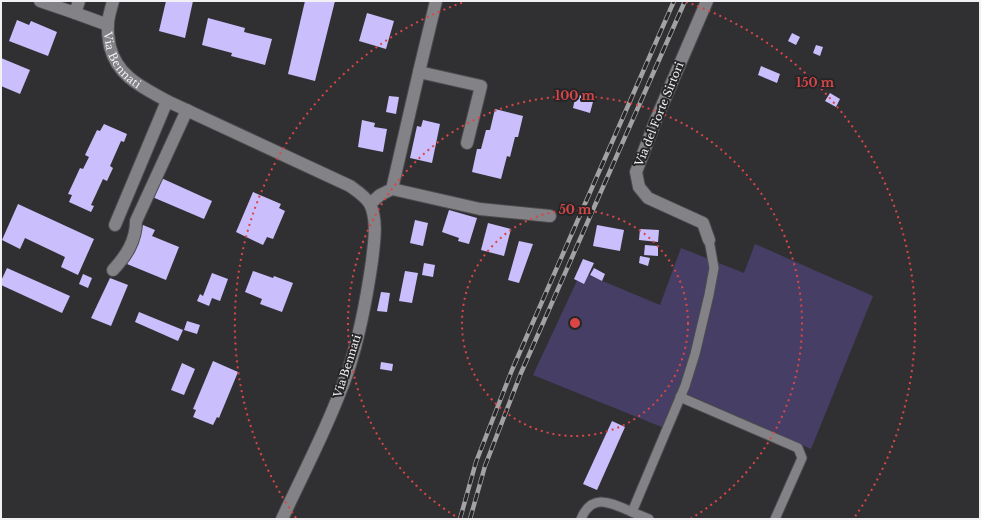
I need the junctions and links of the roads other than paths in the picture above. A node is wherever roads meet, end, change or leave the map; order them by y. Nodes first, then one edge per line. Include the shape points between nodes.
1 (40, 1) edge
2 (79, 1) edge
3 (113, 1) edge
4 (436, 1) edge
5 (707, 1) edge
6 (75, 14) junction
7 (108, 25) junction
8 (419, 72) junction
9 (167, 101) junction
10 (187, 110) junction
11 (467, 143) dead end
12 (392, 190) junction
13 (370, 204) junction
14 (550, 216) dead end
15 (115, 225) dead end
16 (709, 240) joint
17 (113, 270) dead end
18 (680, 397) junction
19 (632, 512) junction
20 (282, 519) edge
21 (581, 519) edge
22 (649, 519) edge
23 (775, 519) edge

1 - 6 street
2 - 6 street
3 - 7 street, Via Bennati
4 - 8 street
5 - 16 street, Via del Forte Sirtori via 636,172 639,187 648,198 703,224
6 - 7 street
7 - 9 street, Via Bennati via 108,39 121,71
8 - 11 street via 481,86
8 - 12 street
9 - 10 street, Via Bennati
9 - 15 street
10 - 13 street, Via Bennati via 350,186
10 - 17 street via 136,222 136,232 125,256
12 - 13 street via 380,194
12 - 14 street via 480,209
13 - 20 street, Via Bennati via 375,238 370,277 348,370 332,412
16 - 18 lane via 714,268 695,354
18 - 19 lane
18 - 23 lane via 798,448 802,458
19 - 21 lane via 611,503 597,502 585,510
19 - 22 lane

